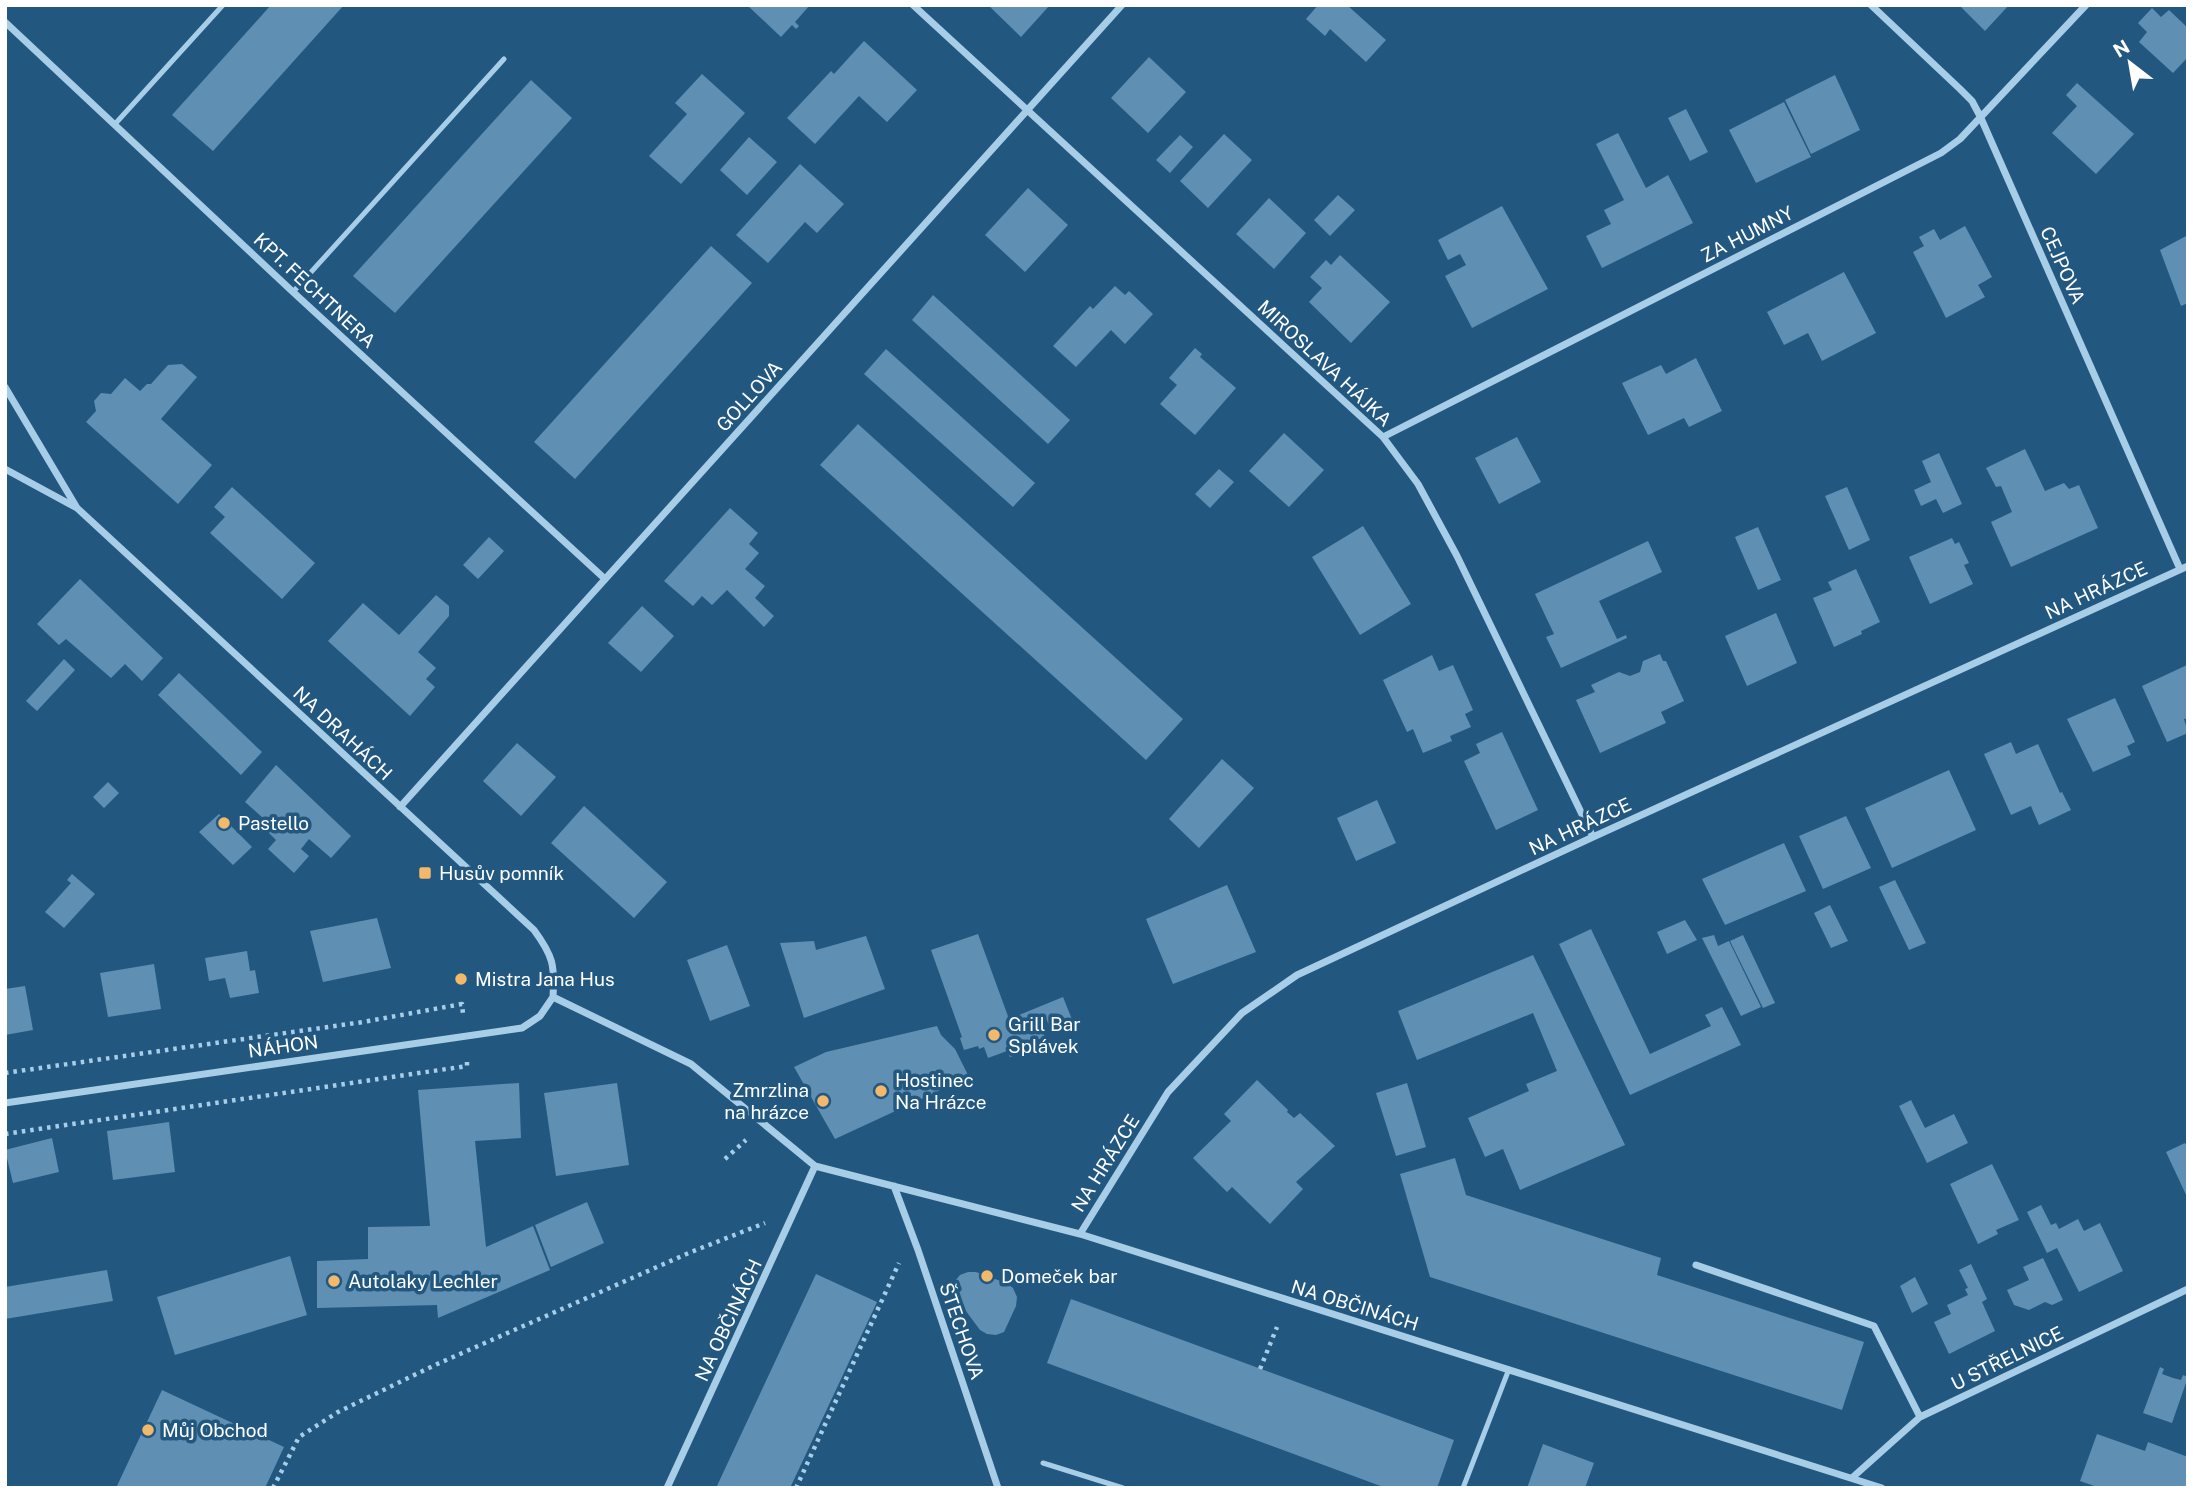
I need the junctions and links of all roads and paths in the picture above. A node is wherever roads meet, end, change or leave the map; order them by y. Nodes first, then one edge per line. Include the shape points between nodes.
1 (223, 5) edge
2 (913, 5) edge
3 (1122, 5) edge
4 (1871, 5) edge
5 (2085, 5) edge
6 (5, 22) edge
7 (504, 59) dead end
8 (1027, 111) junction
9 (1980, 116) junction
10 (115, 124) junction
11 (293, 292) junction
12 (5, 387) edge
13 (1383, 437) junction
14 (5, 470) edge
15 (78, 508) junction
16 (2184, 568) edge
17 (605, 579) junction
18 (400, 807) junction
19 (1594, 836) junction
20 (554, 997) junction
21 (462, 1004) dead end
22 (467, 1066) dead end
23 (5, 1073) edge
24 (5, 1103) edge
25 (5, 1134) edge
26 (746, 1140) dead end
27 (725, 1159) dead end
28 (815, 1166) junction
29 (894, 1186) junction
30 (795, 1211) junction
31 (1080, 1234) junction
32 (902, 1256) dead end
33 (1696, 1265) dead end
34 (2188, 1289) edge
35 (1277, 1327) dead end
36 (1260, 1369) dead end
37 (1509, 1370) junction
38 (1920, 1417) junction
39 (1043, 1462) dead end
40 (1853, 1477) junction
41 (273, 1488) edge
42 (667, 1488) edge
43 (796, 1488) edge
44 (998, 1488) edge
45 (1123, 1488) edge
46 (1463, 1488) edge
47 (1882, 1488) edge

1 - 10 lane
2 - 8 street, MIROSLAVA HÁJKA
3 - 8 street, GOLLOVA
4 - 9 street, CEJPOVA via 1972,101
5 - 9 street, ZA HUMNY
6 - 10 street, KPT. FECHTNERA
7 - 11 lane
8 - 13 street, MIROSLAVA HÁJKA
8 - 17 street, GOLLOVA
9 - 13 street, ZA HUMNY via 1941,153
9 - 16 street, CEJPOVA
10 - 11 street, KPT. FECHTNERA
11 - 17 street, KPT. FECHTNERA
12 - 15 street, NA DRAHÁCH
13 - 19 street, MIROSLAVA HÁJKA via 1418,484 1457,556
14 - 15 street, NA DRAHÁCH
15 - 18 street, NA DRAHÁCH
16 - 19 street, NA HRÁZCE
17 - 18 street, GOLLOVA
18 - 20 street, NA DRAHÁCH via 534,930 548,950 555,972
19 - 31 street, NA HRÁZCE via 1297,975 1242,1013 1168,1091
20 - 24 street, NÁHON via 540,1016 522,1028
20 - 28 street, NA OBČINÁCH via 691,1064
21 - 23 path
22 - 25 path
26 - 27 path
28 - 29 street, NA OBČINÁCH
28 - 30 street, NA OBČINÁCH
29 - 31 street, NA OBČINÁCH
29 - 44 street, ŠTECHOVA
30 - 41 path via 691,1252 338,1412 299,1437
30 - 42 street, NA OBČINÁCH
31 - 37 street, NA OBČINÁCH
32 - 43 path
33 - 38 street via 1874,1326
34 - 38 street, U STŘELNICE
35 - 36 path
37 - 40 street, NA OBČINÁCH
37 - 46 lane
38 - 40 street, U STŘELNICE
39 - 45 lane
40 - 47 street, NA OBČINÁCH

